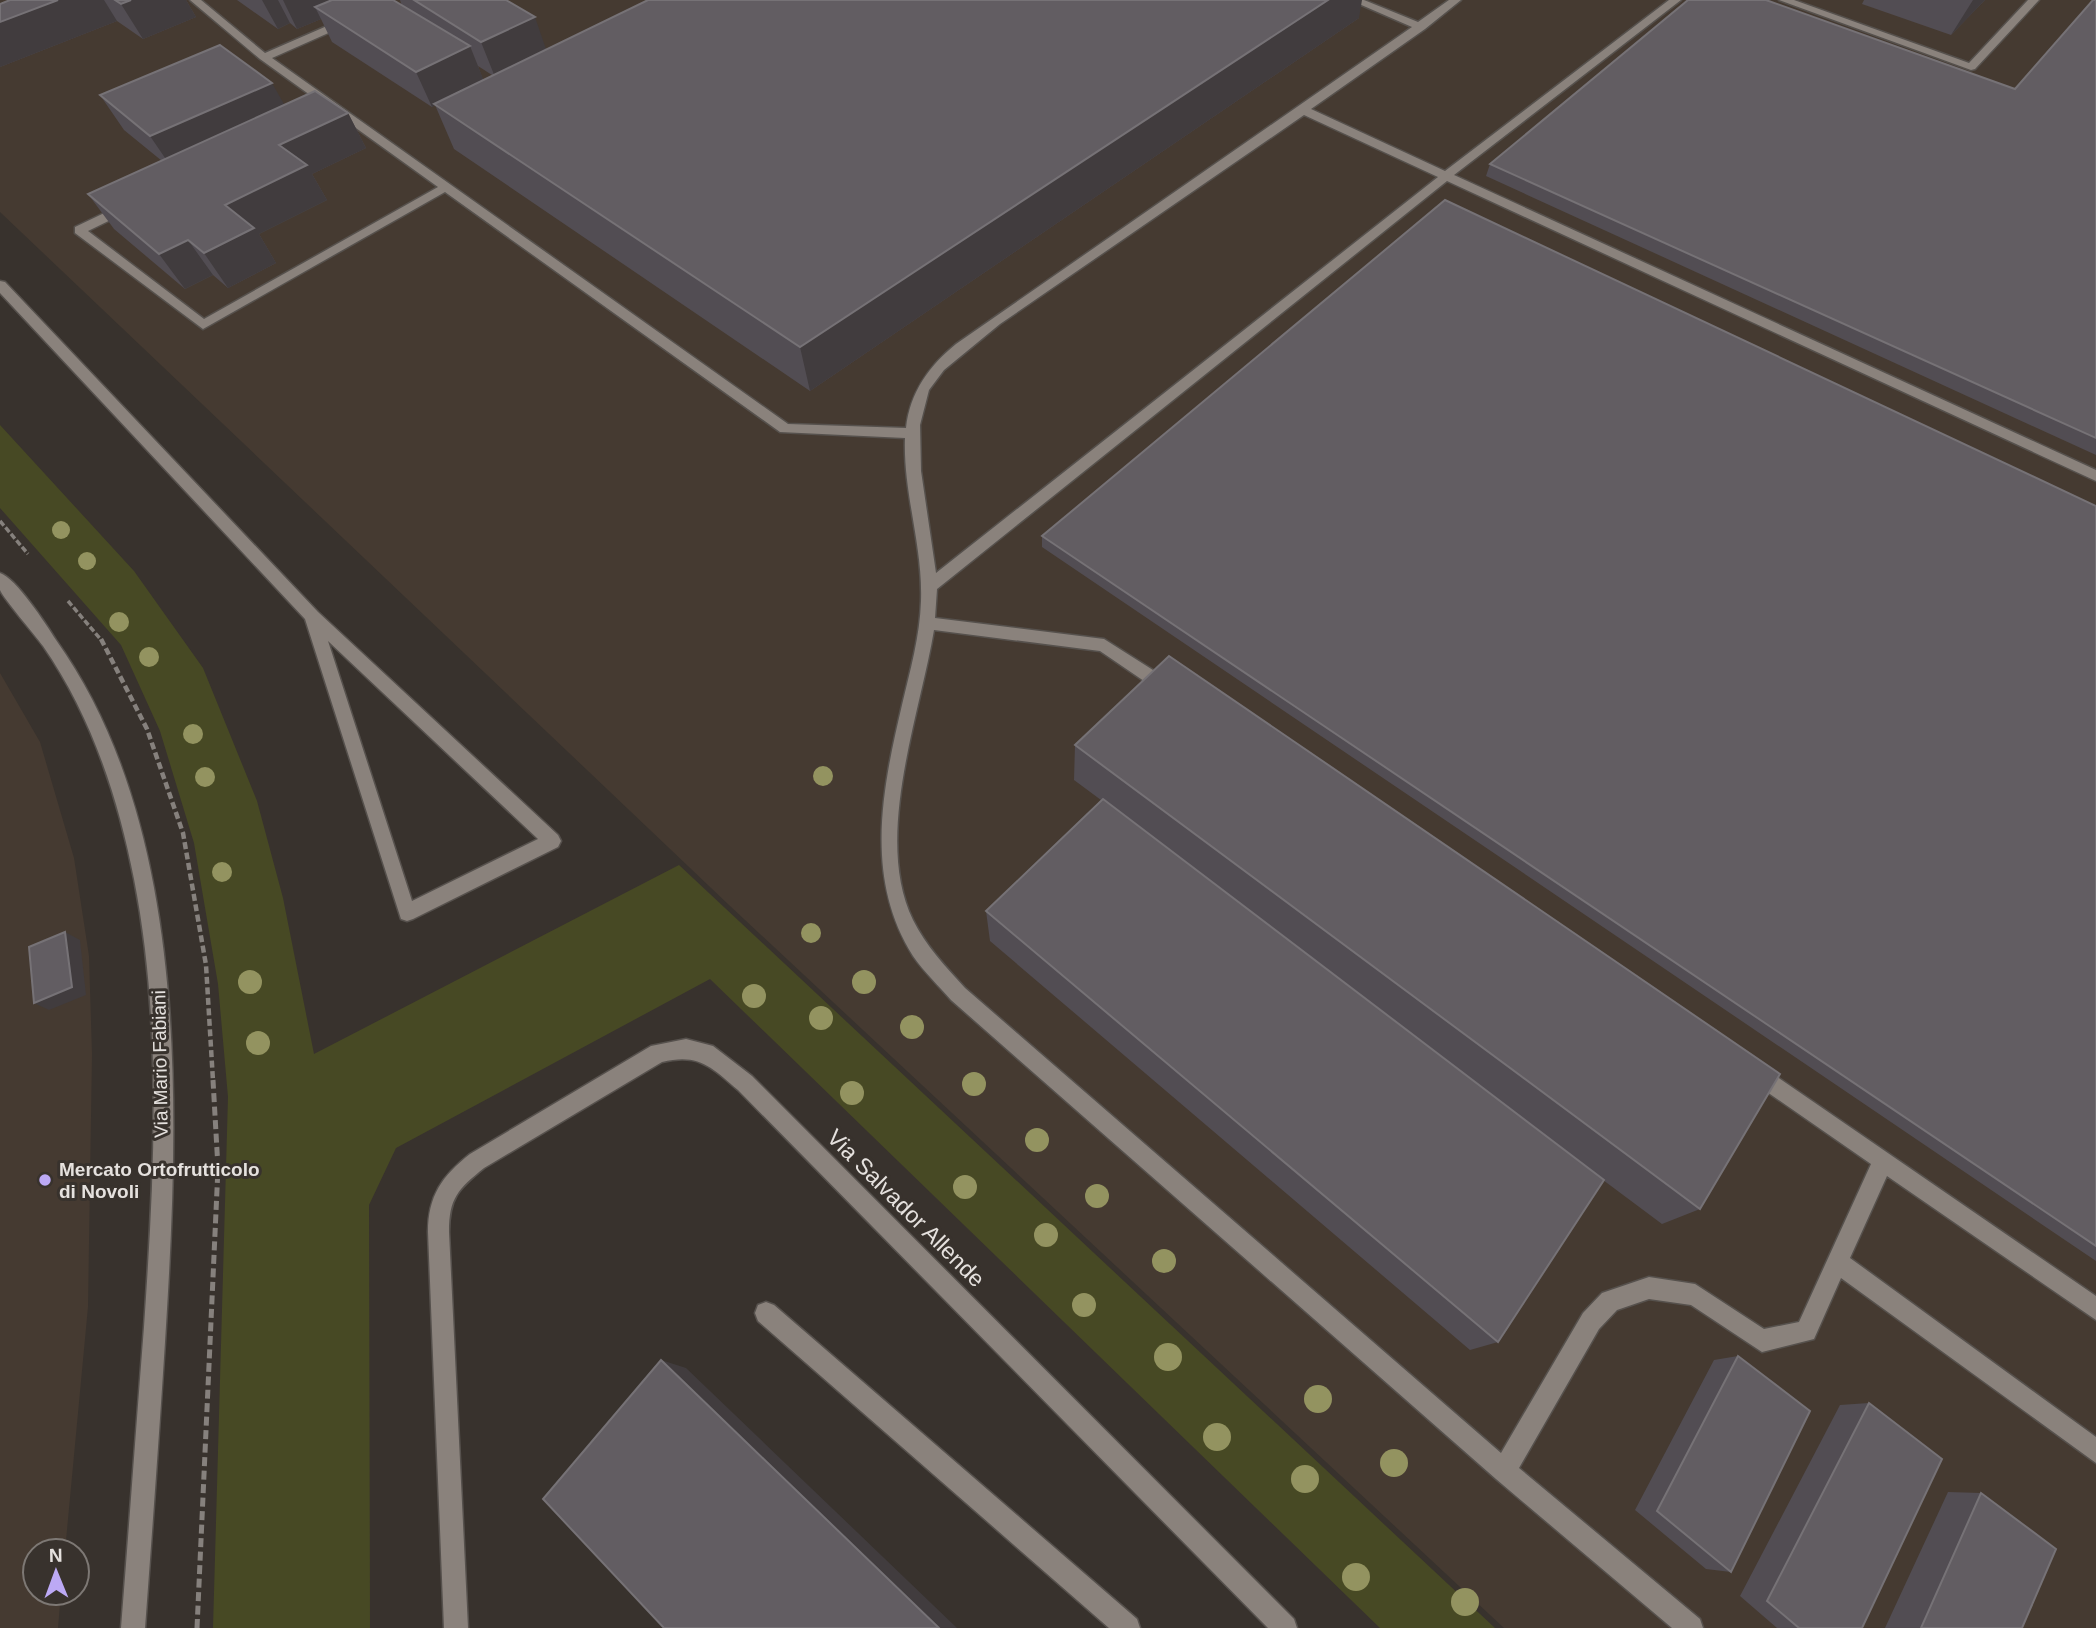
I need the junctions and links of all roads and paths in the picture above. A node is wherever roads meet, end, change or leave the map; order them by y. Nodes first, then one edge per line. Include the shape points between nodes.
1 (195, 0) edge
2 (1354, 0) edge
3 (1456, 0) edge
4 (1676, 0) edge
5 (1784, 0) edge
6 (2034, 0) edge
7 (362, 16) edge
8 (1421, 27) junction
9 (264, 57) junction
10 (1303, 110) junction
11 (1446, 176) junction
12 (446, 187) junction
13 (140, 201) edge
14 (0, 285) edge
15 (912, 433) junction
16 (2096, 476) edge
17 (0, 579) edge
18 (929, 587) junction
19 (312, 616) junction
20 (928, 623) junction
21 (1190, 696) edge
22 (1734, 1058) edge
23 (1884, 1161) junction
24 (1837, 1262) junction
25 (2096, 1308) edge
26 (766, 1313) dead end
27 (2096, 1451) edge
28 (1504, 1471) junction
29 (133, 1628) edge
30 (456, 1628) edge
31 (1128, 1628) edge
32 (1285, 1628) edge
33 (1691, 1628) edge

1 - 9 street
2 - 8 street
3 - 8 street
4 - 11 street
5 - 6 street via 1971,67
7 - 9 street
8 - 10 street
9 - 12 street via 330,111
10 - 11 street
10 - 15 street via 950,355 931,376 917,403
11 - 16 street
11 - 18 street
12 - 13 street via 202,325 79,230
12 - 15 street via 785,429
14 - 19 street
15 - 18 street
17 - 29 street, Via Mario Fabiani via 46,634 98,729 126,815 157,962 164,1055 161,1249
18 - 20 street
19 - 19 street via 407,913 552,841 482,775
20 - 21 street via 1104,645 1177,695
20 - 28 street via 892,781 888,840 898,906 919,949 958,994
22 - 23 street
23 - 24 street
23 - 25 street
24 - 27 street
24 - 28 street via 1806,1331 1762,1341 1695,1294 1649,1288 1610,1301 1591,1321
26 - 31 street
28 - 33 street
30 - 32 street, Via Salvador Allende via 439,1248 441,1198 454,1178 477,1161 658,1053 684,1046 707,1052 745,1083

